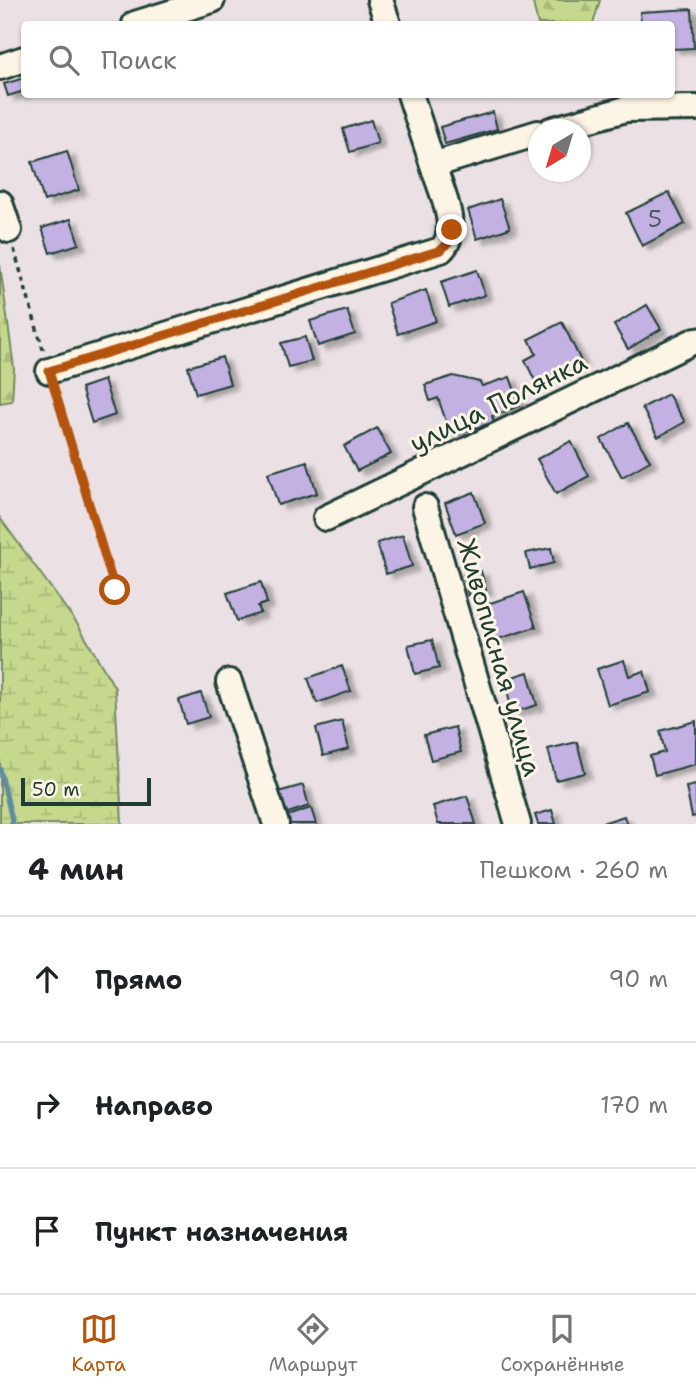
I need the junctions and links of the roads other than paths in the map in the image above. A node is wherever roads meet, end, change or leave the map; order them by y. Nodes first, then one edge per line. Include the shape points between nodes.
1 (212, 0) edge
2 (380, 0) edge
3 (145, 21) edge
4 (387, 21) edge
5 (21, 60) edge
6 (0, 67) edge
7 (411, 98) edge
8 (696, 108) edge
9 (590, 119) edge
10 (528, 136) edge
11 (433, 164) junction
12 (0, 203) edge
13 (9, 230) road end
14 (696, 340) edge
15 (49, 371) road end
16 (425, 507) dead end
17 (326, 518) dead end
18 (229, 682) dead end
19 (276, 824) edge
20 (518, 824) edge

1 - 3 street
2 - 4 street
5 - 6 street
7 - 11 street
8 - 9 street via 626,109
10 - 11 street
11 - 15 street via 452,230 441,250
12 - 13 street
14 - 17 street, улица Полянка
16 - 20 street, Живописная улица
18 - 19 street

